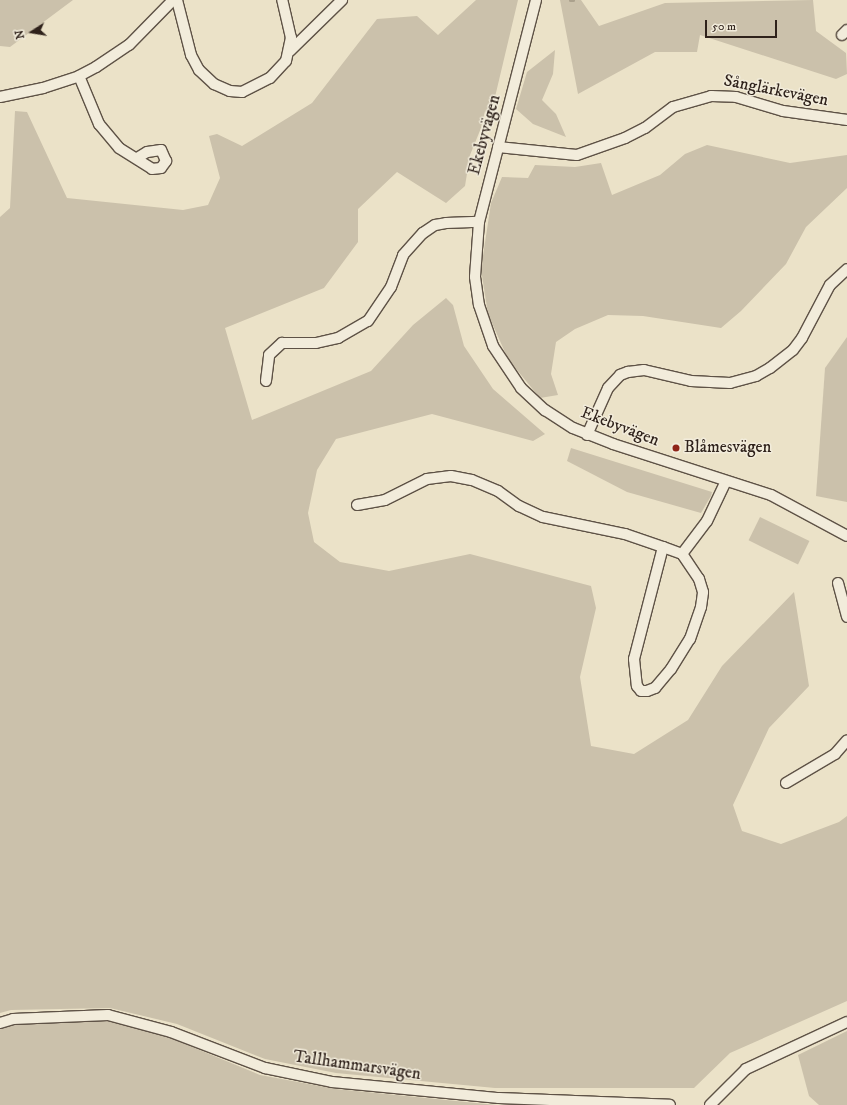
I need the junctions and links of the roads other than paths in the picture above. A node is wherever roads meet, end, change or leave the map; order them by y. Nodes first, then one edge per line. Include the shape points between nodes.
1 (173, 0) edge
2 (177, 0) edge
3 (282, 0) edge
4 (342, 0) edge
5 (536, 0) edge
6 (290, 51) junction
7 (79, 76) junction
8 (0, 97) edge
9 (847, 120) edge
10 (498, 147) junction
11 (137, 158) dead end
12 (479, 222) junction
13 (847, 269) edge
14 (266, 381) dead end
15 (588, 435) junction
16 (726, 481) junction
17 (357, 505) dead end
18 (847, 536) edge
19 (663, 547) junction
20 (682, 554) junction
21 (841, 589) dead end
22 (847, 617) edge
23 (847, 740) edge
24 (786, 783) dead end
25 (847, 1022) edge
26 (0, 1023) edge
27 (670, 1105) edge
28 (710, 1105) edge

1 - 7 street via 129,45
2 - 6 street via 194,63 214,84 230,91 249,90 278,71
3 - 6 street via 290,38
4 - 6 street
5 - 10 street, Ekebyvägen
7 - 8 street via 43,88
7 - 11 street via 99,124 119,148
9 - 10 street, Sånglärkevägen via 783,112 736,97 711,96 673,107 645,128 626,138 577,155
10 - 12 street, Ekebyvägen
12 - 14 street via 435,225 423,233 403,256 391,287 368,320 338,338 316,343 294,342 278,345 269,355
12 - 15 street, Ekebyvägen via 475,277 479,304 493,346 526,392 545,410
13 - 15 street via 830,286 793,350 770,368 756,376 730,383 691,381 644,370 628,372 608,388
15 - 16 street, Ekebyvägen
16 - 18 street, Ekebyvägen via 771,495
16 - 20 street via 708,521
17 - 19 street via 385,500 427,479 450,476 472,480 498,491 519,506 543,517 625,534
19 - 20 street
19 - 20 street via 634,659 634,674 641,691 655,688 671,669 690,639 701,607 703,592 699,579
21 - 22 street
23 - 24 street via 835,754
25 - 28 street via 746,1069
26 - 27 street, Tallhammarsvägen via 20,1018 108,1015 171,1032 265,1068 332,1082 499,1098

